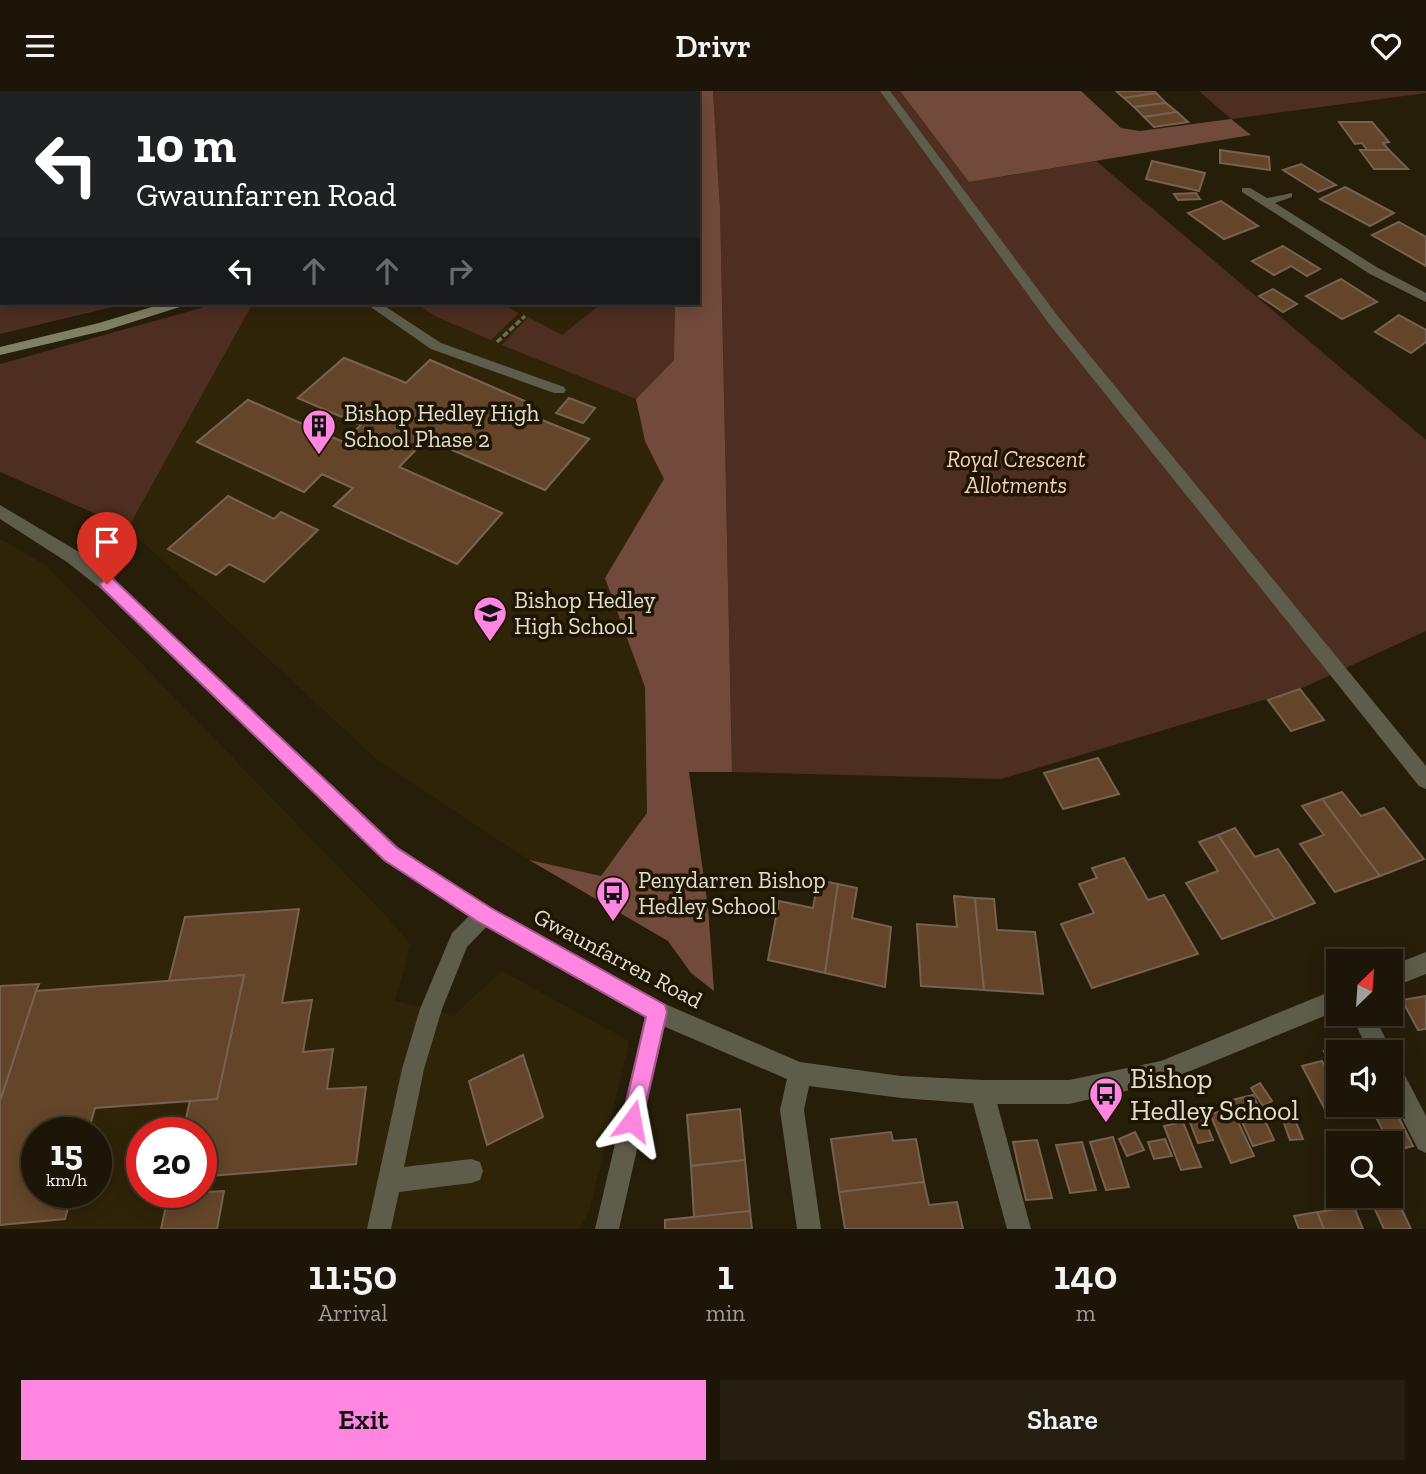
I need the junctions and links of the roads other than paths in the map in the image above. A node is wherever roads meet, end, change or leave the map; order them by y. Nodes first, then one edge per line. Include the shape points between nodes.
1 (885, 91) edge
2 (1246, 190) dead end
3 (1288, 195) dead end
4 (1266, 202) junction
5 (1426, 298) edge
6 (171, 305) edge
7 (374, 305) edge
8 (0, 351) edge
9 (559, 390) dead end
10 (0, 511) edge
11 (1426, 780) edge
12 (484, 915) junction
13 (1426, 963) edge
14 (1404, 972) edge
15 (1326, 1004) edge
16 (657, 1012) junction
17 (800, 1073) junction
18 (982, 1092) junction
19 (1403, 1096) edge
20 (1426, 1141) edge
21 (471, 1171) dead end
22 (388, 1181) junction
23 (379, 1229) edge
24 (607, 1229) edge
25 (810, 1229) edge
26 (1019, 1229) edge

1 - 11 street via 1050,316
2 - 4 street
3 - 4 street
4 - 5 street via 1374,271
6 - 8 street
7 - 9 street via 436,346
10 - 12 street, Gwaunfarren Road via 74,557 107,584 391,854
12 - 16 street, Gwaunfarren Road
12 - 22 street via 459,940 431,1009
13 - 14 street
15 - 18 street, Gwaunfarren Road via 1161,1072 1069,1092
16 - 17 street, Gwaunfarren Road
16 - 24 street
17 - 18 street, Gwaunfarren Road
17 - 25 street via 792,1110
18 - 26 street
19 - 20 street
21 - 22 street
22 - 23 street

